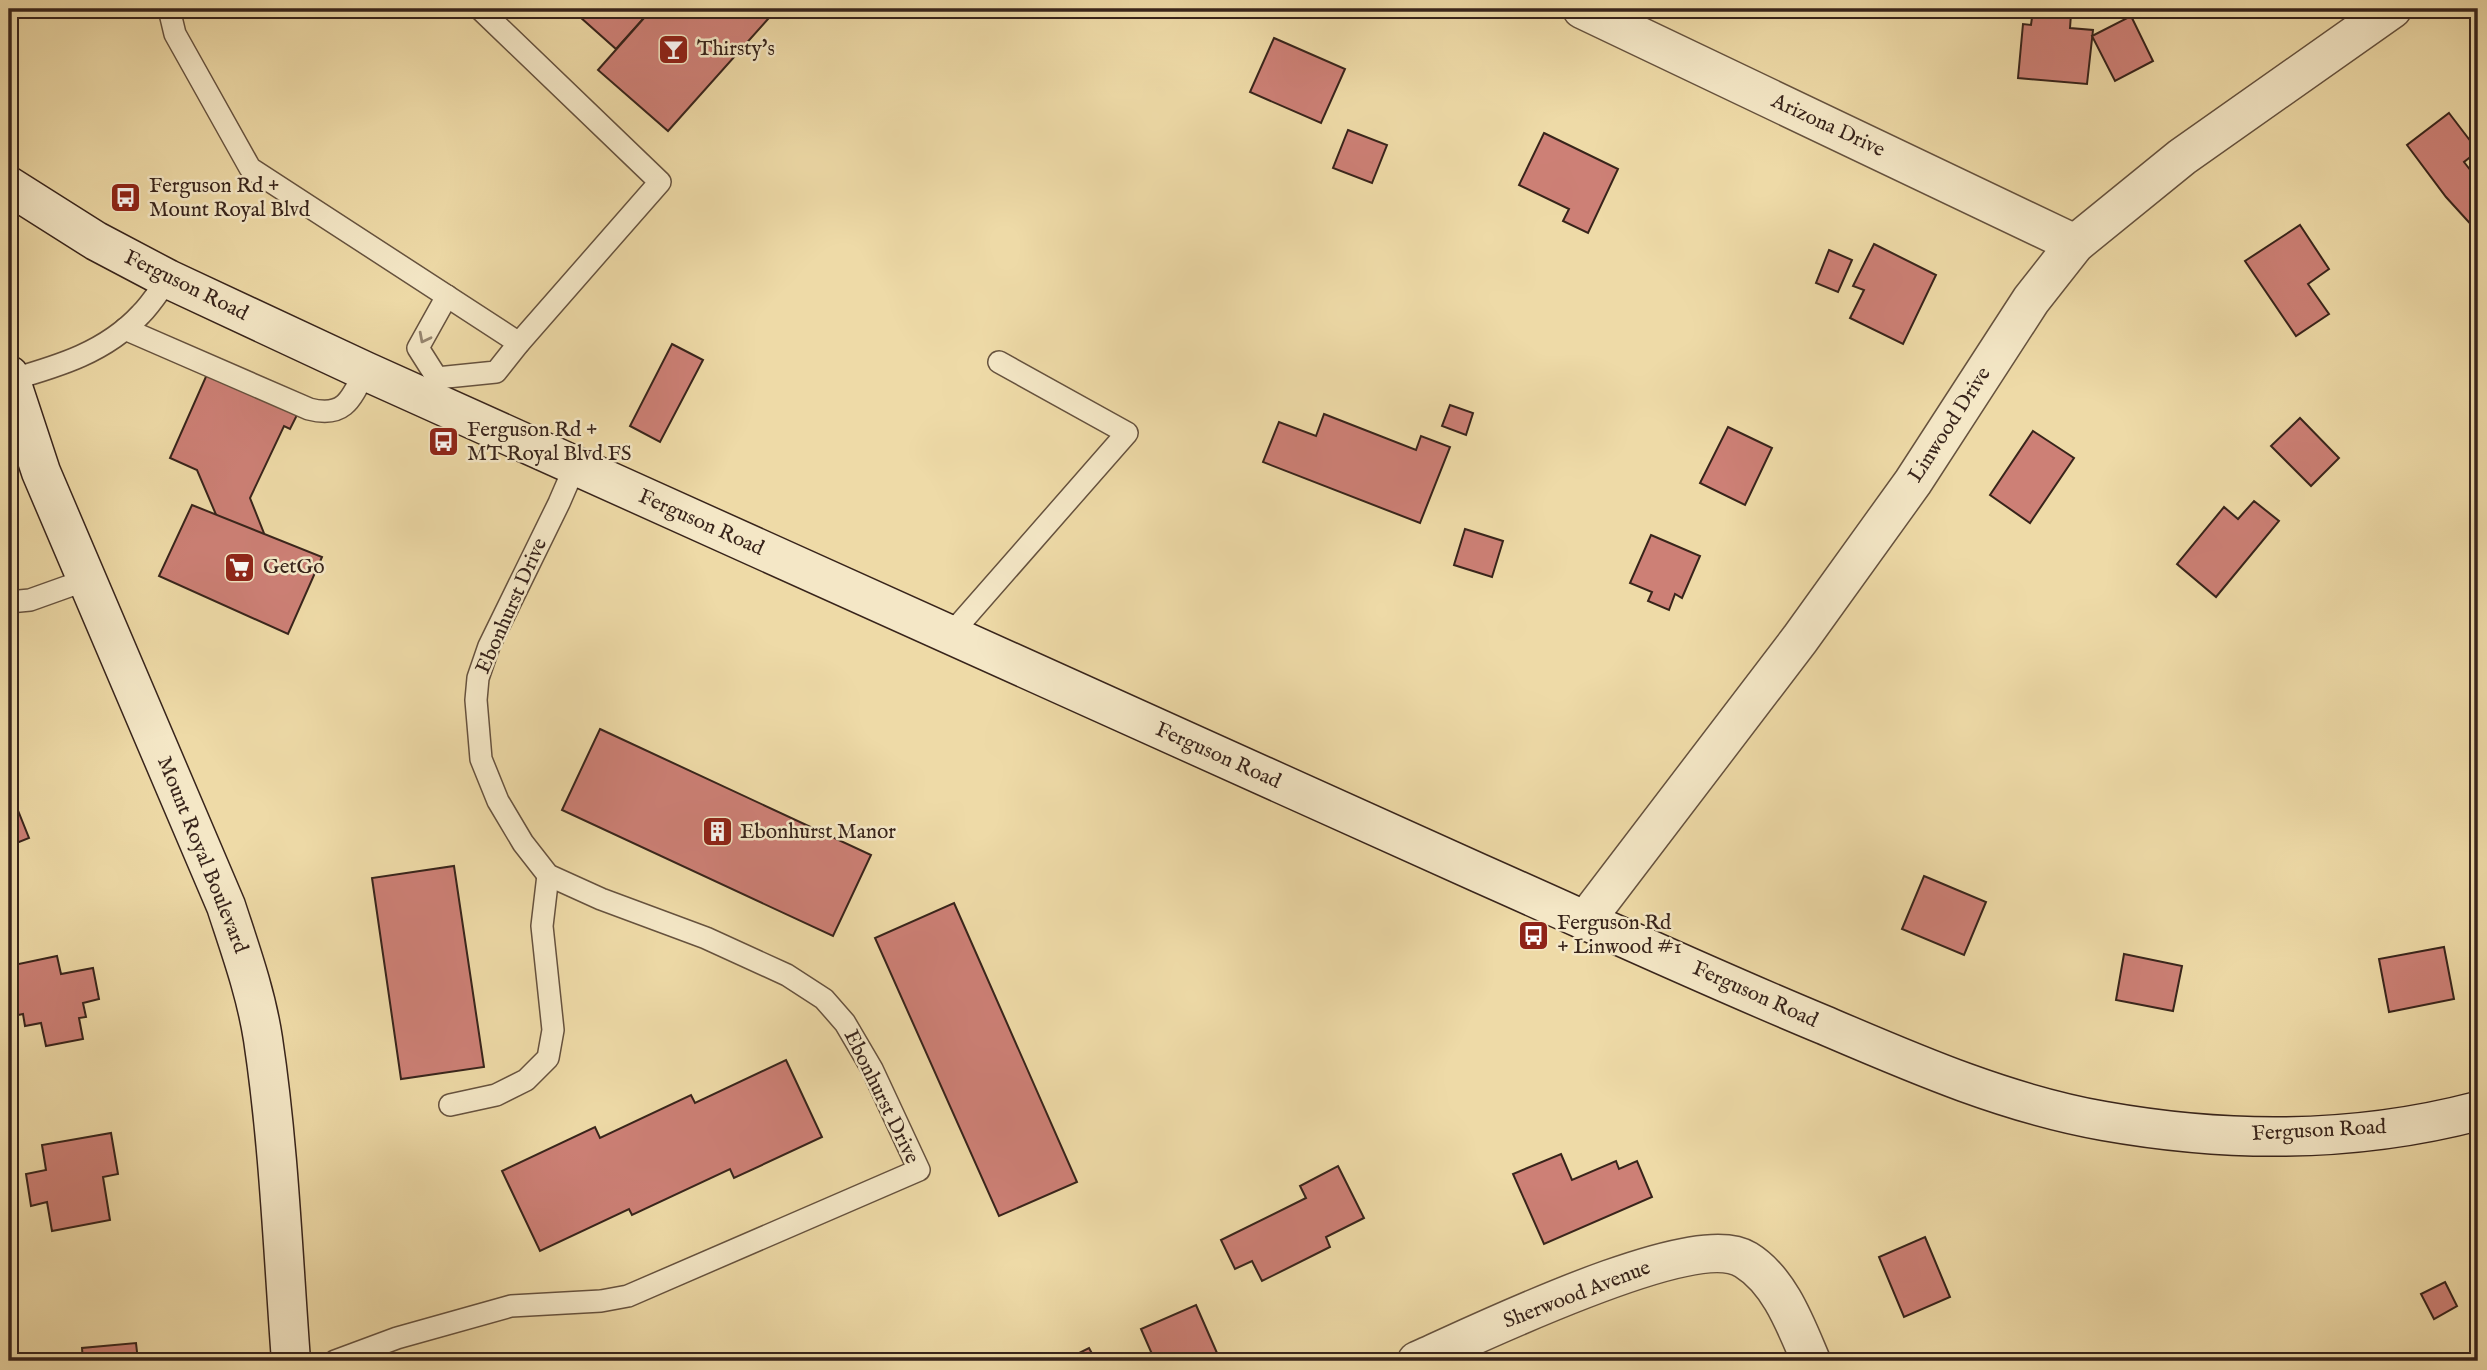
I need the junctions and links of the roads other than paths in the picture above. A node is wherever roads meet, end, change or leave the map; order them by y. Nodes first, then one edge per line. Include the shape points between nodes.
1 (169, 9) edge
2 (480, 9) edge
3 (1582, 9) edge
4 (2392, 9) edge
5 (9, 186) edge
6 (2075, 244) junction
7 (168, 279) junction
8 (447, 296) junction
9 (125, 329) junction
10 (519, 342) junction
11 (999, 362) dead end
12 (365, 371) junction
13 (9, 377) edge
14 (436, 390) junction
15 (575, 466) junction
16 (86, 580) junction
17 (9, 602) edge
18 (950, 635) junction
19 (548, 875) junction
20 (1585, 921) junction
21 (450, 1105) dead end
22 (2478, 1111) edge
23 (291, 1361) edge
24 (335, 1361) edge
25 (1417, 1361) edge
26 (1811, 1361) edge

1 - 8 lane via 175,34 250,168
2 - 10 lane via 660,182
3 - 6 street, Arizona Drive
4 - 6 street, Linwood Drive via 2182,157
5 - 7 street, Ferguson Road via 96,241
6 - 20 street, Linwood Drive via 2031,300 1913,482 1800,639
7 - 9 lane
7 - 12 street, Ferguson Road
8 - 10 lane
8 -> 14 lane via 418,348
9 - 12 lane via 324,413 346,404
9 - 13 lane via 113,340 62,365
10 - 14 lane via 496,372
11 - 18 lane via 1127,433
12 - 14 street, Ferguson Road
13 - 16 street, Mount Royal Boulevard via 41,472
14 - 15 street, Ferguson Road
15 - 18 street, Ferguson Road
15 - 19 lane, Ebonhurst Drive via 489,646 477,690 481,759 498,801
16 - 17 lane via 30,600
16 - 23 street, Mount Royal Boulevard via 226,906 250,979 263,1037 274,1133
18 - 20 street, Ferguson Road
19 - 21 lane via 542,926 553,1030 548,1058 526,1080 496,1095
19 - 24 lane, Ebonhurst Drive via 706,938 788,975 824,999 845,1023 872,1069 919,1170 628,1296 511,1307 397,1338
20 - 22 street, Ferguson Road via 1925,1068 2019,1100 2101,1120 2191,1133 2292,1137 2430,1122
25 - 26 street, Sherwood Avenue via 1645,1267 1684,1257 1721,1255 1744,1258 1763,1273 1778,1293

